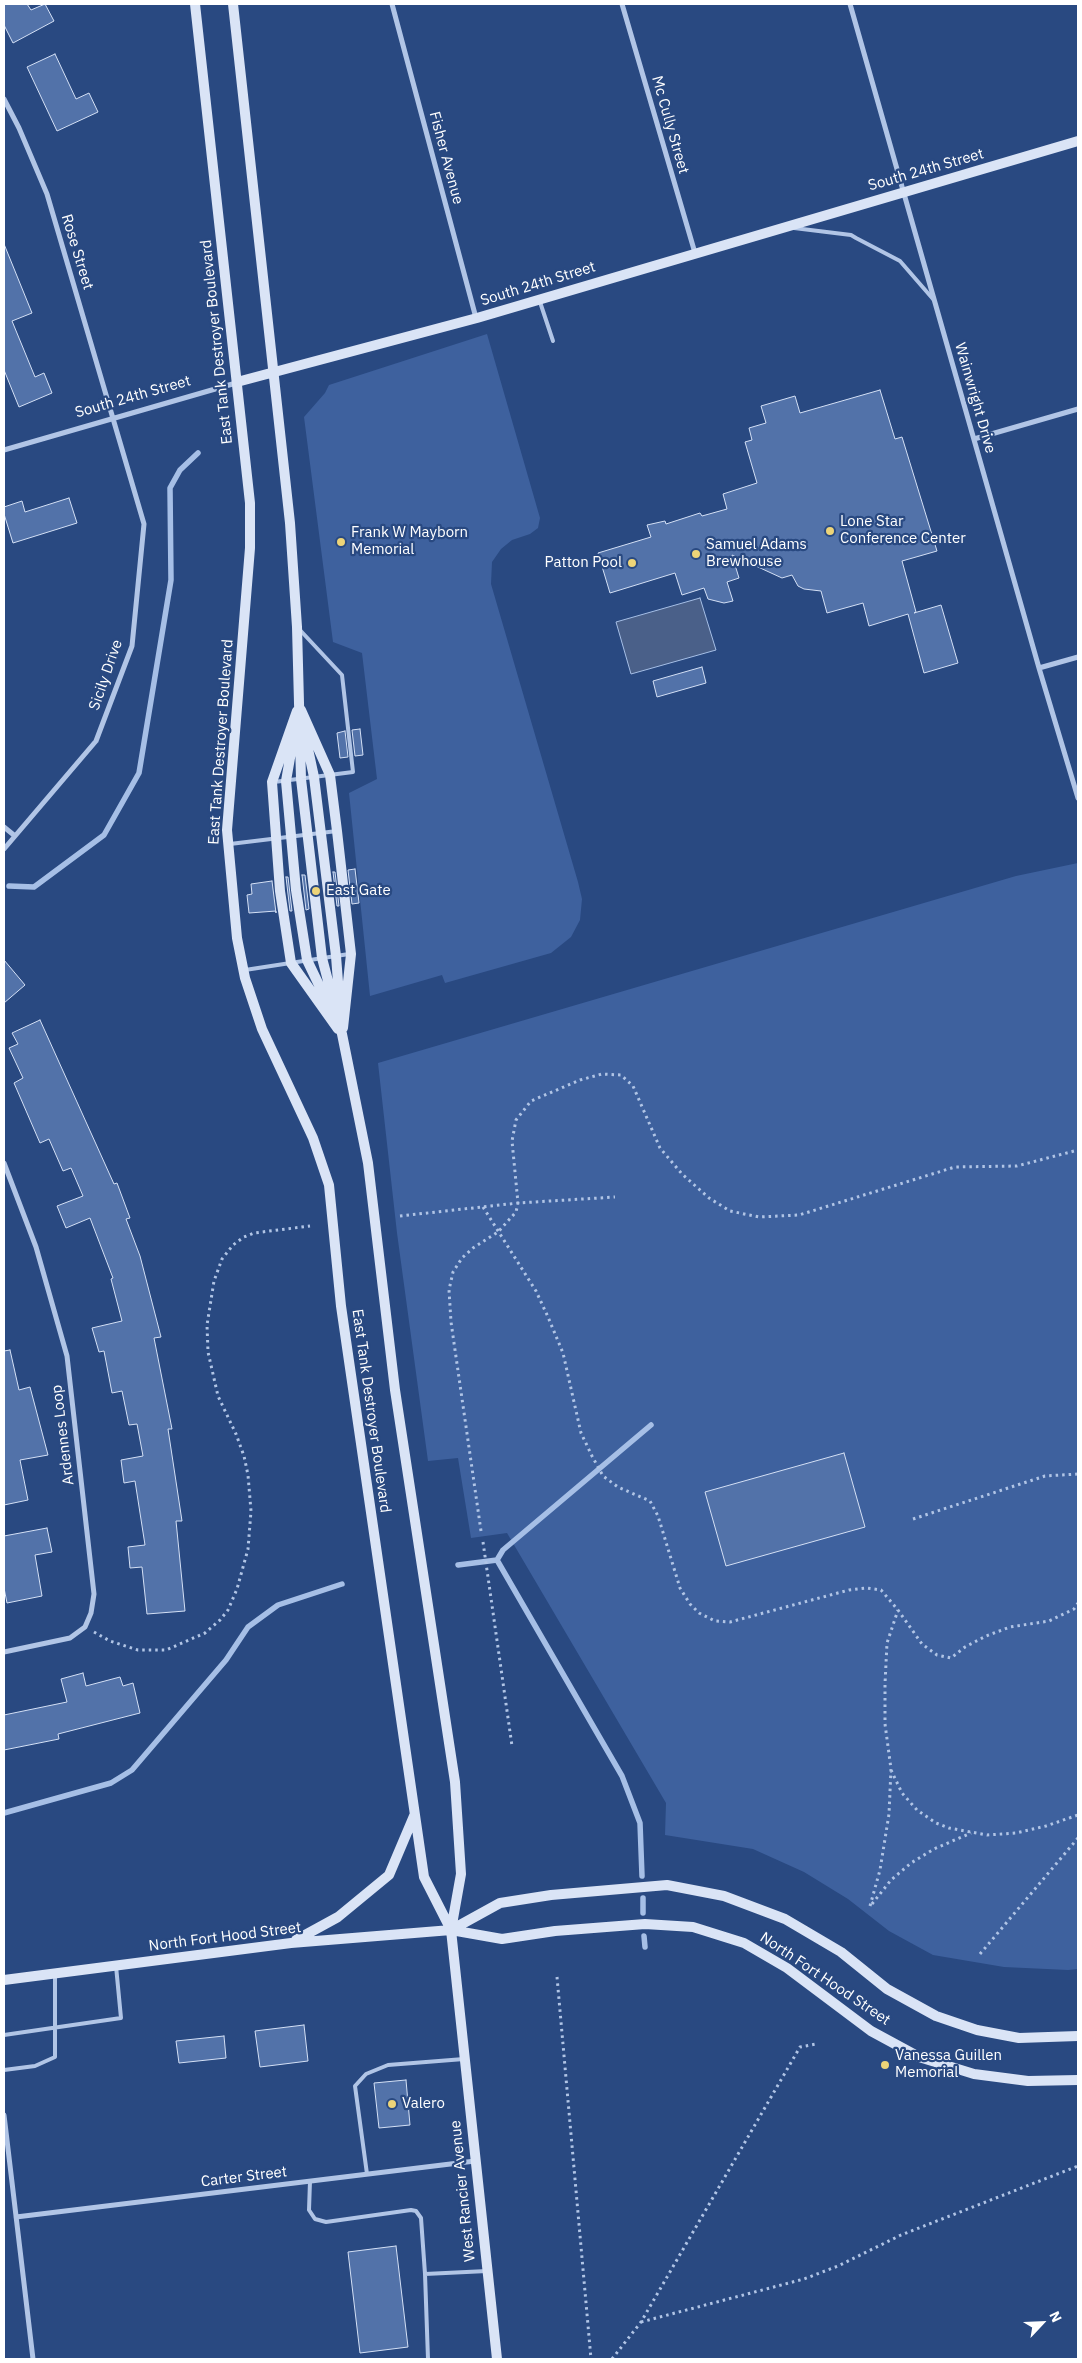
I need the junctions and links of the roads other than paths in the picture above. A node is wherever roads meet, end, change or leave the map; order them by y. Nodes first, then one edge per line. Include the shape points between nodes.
1 (194, 4) edge
2 (232, 4) edge
3 (392, 4) edge
4 (622, 4) edge
5 (850, 4) edge
6 (4, 99) edge
7 (1078, 141) edge
8 (904, 192) junction
9 (785, 226) junction
10 (695, 252) junction
11 (539, 299) junction
12 (934, 300) junction
13 (477, 318) junction
14 (553, 341) dead end
15 (274, 371) junction
16 (237, 382) junction
17 (1078, 409) edge
18 (114, 418) junction
19 (974, 439) junction
20 (4, 450) edge
21 (297, 627) junction
22 (1078, 657) edge
23 (1039, 668) junction
24 (299, 706) junction
25 (330, 775) junction
26 (314, 777) junction
27 (300, 778) junction
28 (286, 781) junction
29 (272, 782) junction
30 (1078, 798) edge
31 (4, 827) edge
32 (337, 831) junction
33 (321, 833) junction
34 (308, 835) junction
35 (15, 836) junction
36 (290, 837) junction
37 (277, 838) junction
38 (228, 844) junction
39 (4, 849) edge
40 (351, 954) junction
41 (336, 956) junction
42 (322, 958) junction
43 (307, 960) junction
44 (291, 963) junction
45 (243, 970) junction
46 (342, 1034) junction
47 (4, 1162) edge
48 (4, 1652) edge
49 (414, 1815) junction
50 (451, 1930) junction
51 (291, 1943) junction
52 (116, 1966) junction
53 (55, 1973) junction
54 (4, 1980) edge
55 (55, 2028) junction
56 (4, 2035) edge
57 (1078, 2036) edge
58 (464, 2060) junction
59 (4, 2070) edge
60 (1078, 2080) edge
61 (4, 2115) edge
62 (475, 2161) junction
63 (367, 2174) junction
64 (310, 2181) junction
65 (16, 2217) junction
66 (487, 2271) junction
67 (425, 2274) junction
68 (33, 2359) edge
69 (428, 2359) edge
70 (497, 2359) edge

1 - 16 street, East Tank Destroyer Boulevard
2 - 15 street
3 - 13 street, Fisher Avenue
4 - 10 street, Mc Cully Street
5 - 8 street, Wainwright Drive
6 - 18 street, Rose Street via 47,194
7 - 8 street, South 24th Street
8 - 9 street, South 24th Street
8 - 12 street, Wainwright Drive
9 - 10 street, South 24th Street
9 - 12 lane via 851,235 900,261
10 - 11 street, South 24th Street
11 - 13 street, South 24th Street
11 - 14 lane
12 - 19 street, Wainwright Drive
13 - 15 street, South 24th Street
15 - 16 street, South 24th Street
15 - 21 street
16 - 18 street, South 24th Street
16 - 38 street, East Tank Destroyer Boulevard via 250,503 250,548
17 - 19 street
18 - 20 street, South 24th Street
18 - 35 street, Sicily Drive via 144,524 132,646 96,741
19 - 23 street, Wainwright Drive
21 - 24 street
21 - 25 lane via 342,674 353,772
22 - 23 street
23 - 30 street, Wainwright Drive
24 - 25 street
24 - 26 street
24 - 27 street
24 - 28 street
24 - 29 street
25 - 26 lane
25 - 32 street
26 - 27 lane
26 - 33 street
27 - 28 lane
27 - 34 street
28 - 29 lane
28 - 36 street
29 - 37 street
31 - 35 street
32 - 33 lane
32 - 40 street
33 - 34 lane
33 - 41 street
34 - 36 lane
34 - 42 street
35 - 39 street, Sicily Drive
36 - 37 lane
36 - 43 street
37 - 38 lane
37 - 44 street via 280,891
38 - 45 street, East Tank Destroyer Boulevard
40 - 41 lane
40 - 46 street
41 - 42 lane
41 - 46 street
42 - 43 lane
42 - 46 street
43 - 44 lane
43 - 46 street
44 - 45 lane
44 - 46 street
45 - 49 street, East Tank Destroyer Boulevard via 262,1028 313,1138 329,1185 341,1306
46 - 50 street, East Tank Destroyer Boulevard via 368,1163 395,1390 455,1782 461,1874
47 - 48 street, Ardennes Loop via 36,1247 67,1356 94,1594 85,1627 70,1638
49 - 50 street, East Tank Destroyer Boulevard via 424,1878
49 - 51 street via 389,1875 338,1918
50 - 51 street, North Fort Hood Street
50 - 57 street, North Fort Hood Street via 500,1903 667,1885 724,1896 785,1919 841,1952 887,1989 936,2016 977,2030 1019,2038
50 - 58 street, West Rancier Avenue
50 - 60 street, North Fort Hood Street via 502,1939 645,1924 693,1927 744,1943 787,1968 871,2031 919,2057 974,2074 1028,2081
51 - 52 street, North Fort Hood Street
52 - 53 street, North Fort Hood Street
52 - 55 lane via 120,2018
53 - 54 street, North Fort Hood Street
53 - 55 lane
55 - 56 lane
55 - 59 lane via 55,2057 35,2066
58 - 62 street, West Rancier Avenue
58 - 63 lane via 388,2065 366,2074 355,2086
61 - 65 street
62 - 63 street, Carter Street
62 - 66 street, West Rancier Avenue
63 - 64 street, Carter Street
64 - 65 street, Carter Street
64 - 67 lane via 309,2210 315,2219 326,2222 416,2211 421,2218
65 - 68 street
66 - 67 lane
66 - 70 street, West Rancier Avenue
67 - 69 lane

